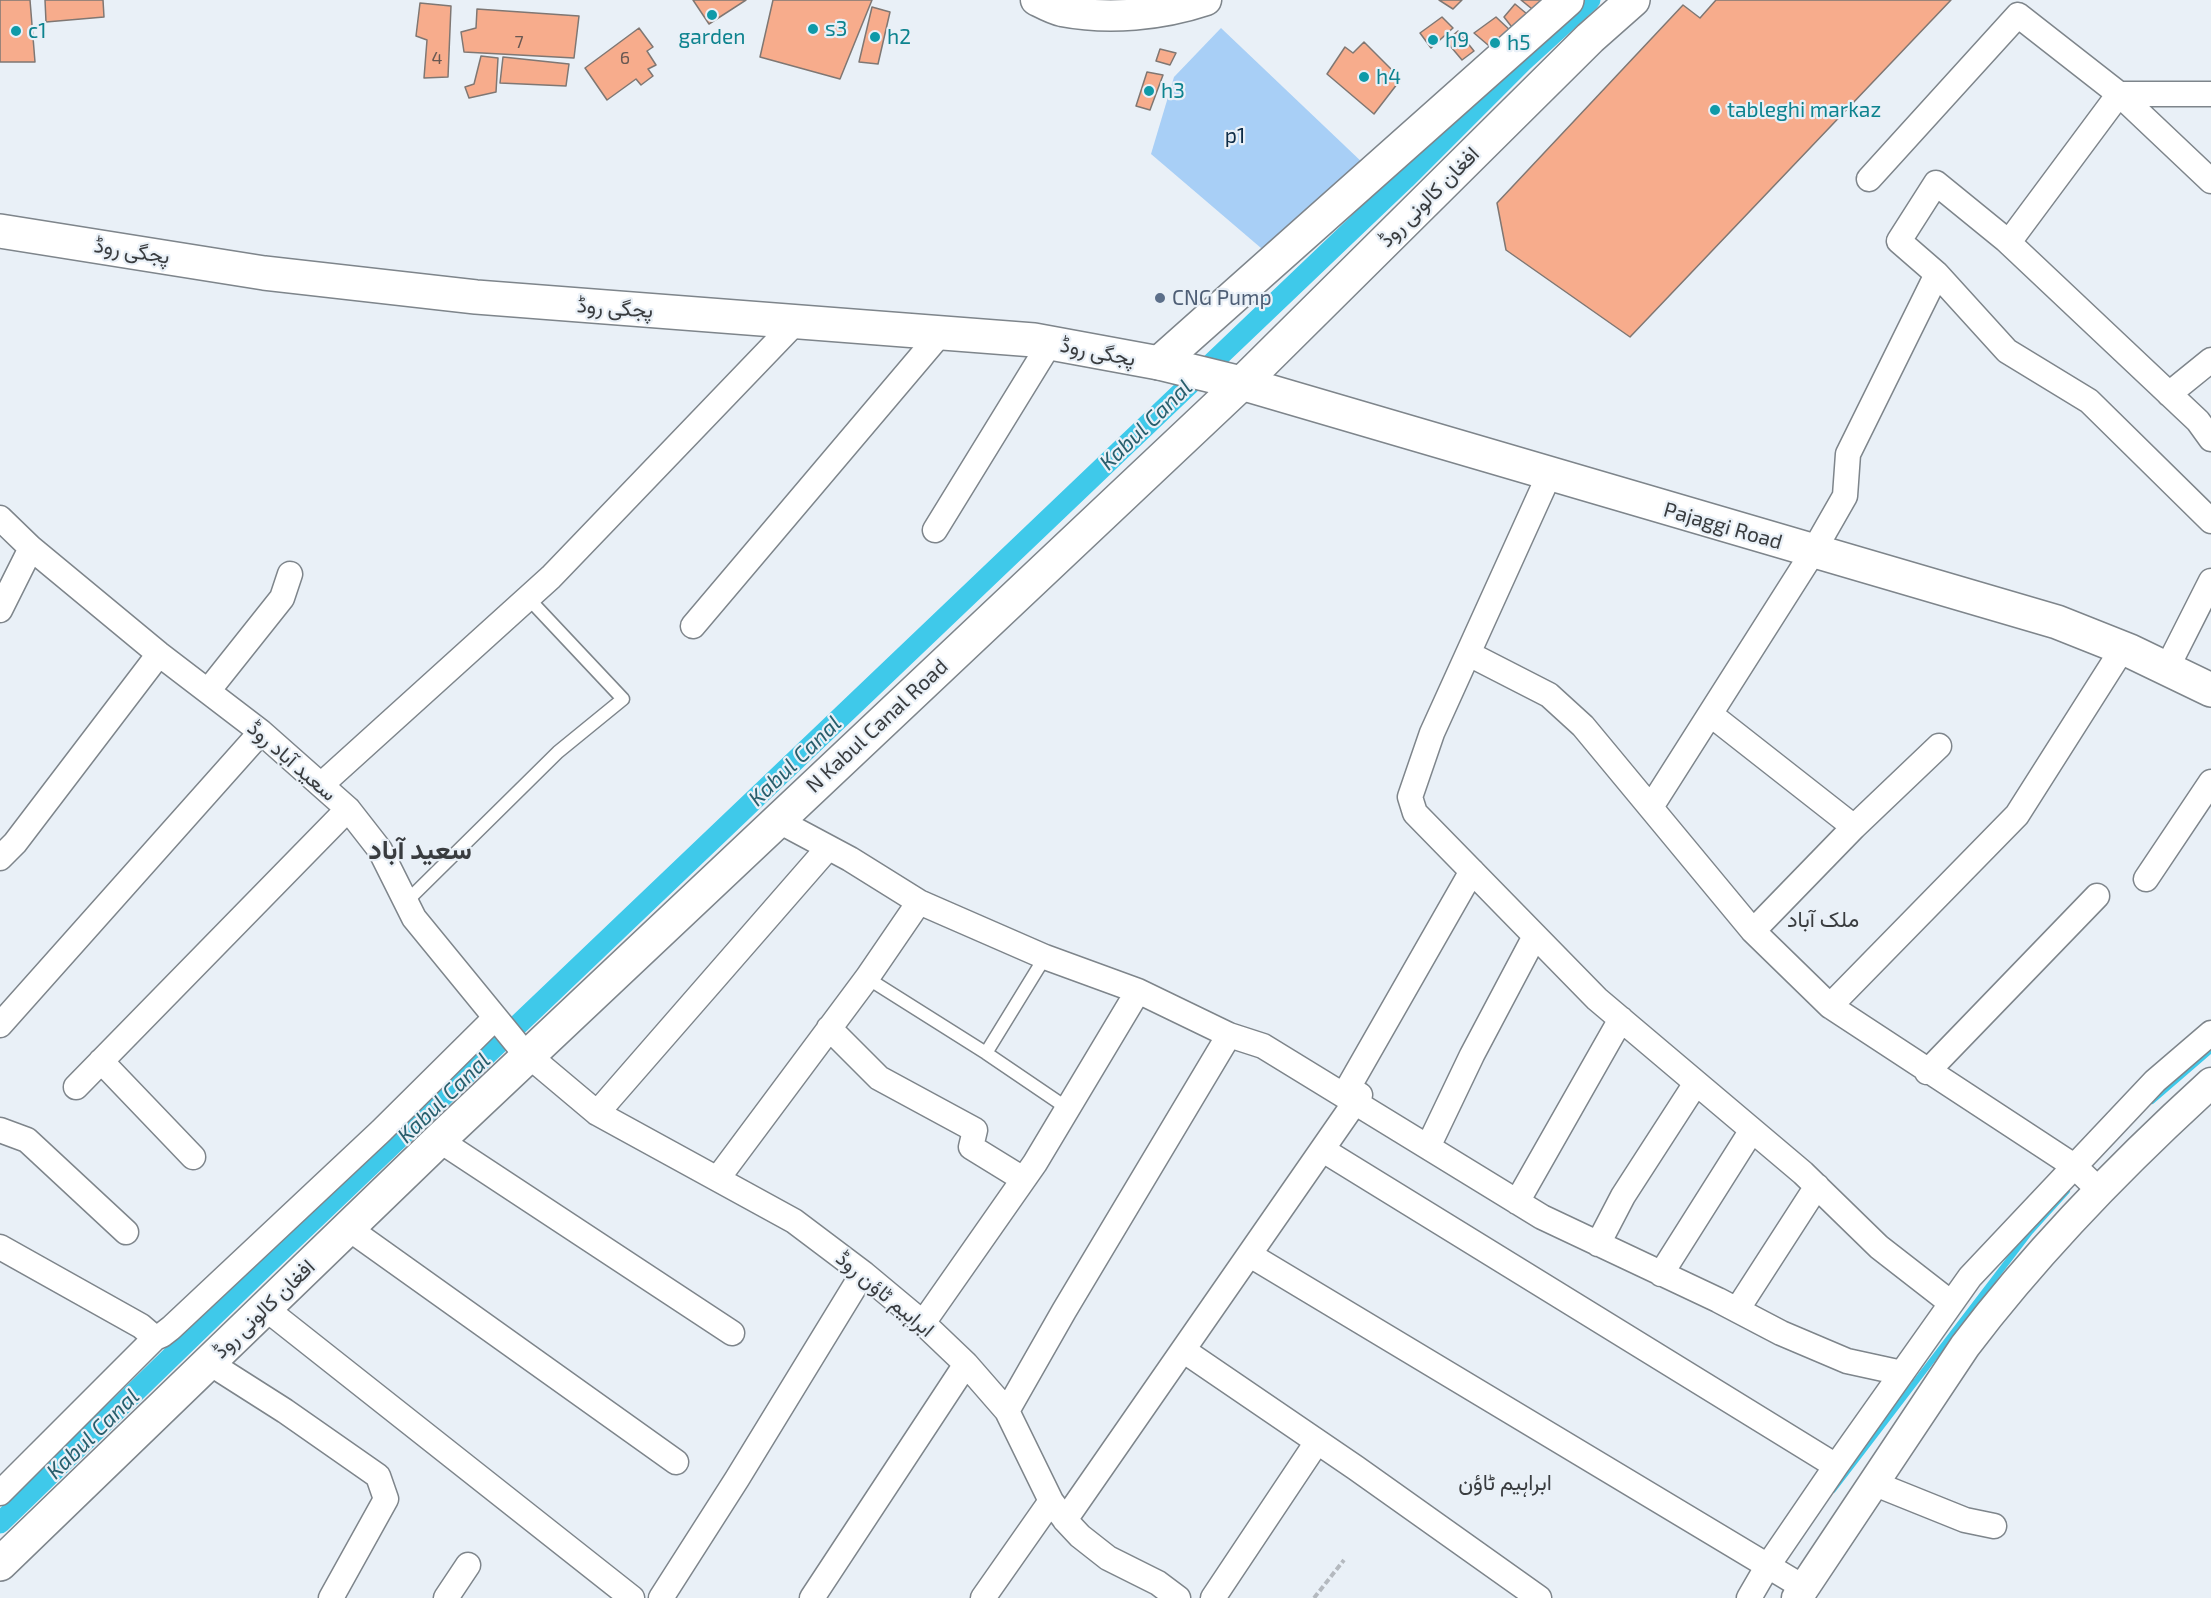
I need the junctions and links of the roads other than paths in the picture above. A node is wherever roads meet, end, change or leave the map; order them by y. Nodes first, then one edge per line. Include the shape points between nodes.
1 (1035, 0) edge
2 (1206, 0) edge
3 (1567, 0) edge
4 (1633, 0) edge
5 (2119, 94) junction
6 (2211, 94) edge
7 (1478, 115) junction
8 (1869, 179) dead end
9 (2211, 181) edge
10 (0, 231) edge
11 (2009, 242) junction
12 (1937, 274) junction
13 (796, 322) junction
14 (941, 333) junction
15 (1050, 343) junction
16 (2211, 360) edge
17 (1170, 366) junction
18 (1234, 387) junction
19 (2169, 394) junction
20 (2211, 439) edge
21 (1549, 475) junction
22 (0, 518) edge
23 (2211, 521) edge
24 (935, 530) dead end
25 (31, 548) junction
26 (1813, 552) junction
27 (290, 574) dead end
28 (2211, 581) edge
29 (528, 598) junction
30 (0, 610) edge
31 (693, 626) dead end
32 (2123, 648) junction
33 (159, 654) junction
34 (1469, 654) junction
35 (2167, 668) junction
36 (2211, 690) edge
37 (208, 692) junction
38 (1710, 714) junction
39 (261, 732) junction
40 (1939, 746) dead end
41 (2211, 782) edge
42 (321, 785) junction
43 (1651, 807) junction
44 (348, 808) junction
45 (777, 820) junction
46 (1854, 827) junction
47 (828, 848) junction
48 (0, 858) edge
49 (1472, 871) junction
50 (2146, 879) dead end
51 (2097, 896) dead end
52 (406, 902) junction
53 (919, 902) junction
54 (1753, 931) junction
55 (1535, 936) junction
56 (1044, 957) junction
57 (867, 978) junction
58 (1138, 991) junction
59 (1830, 1006) junction
60 (495, 1018) junction
61 (1621, 1019) junction
62 (0, 1025) edge
63 (829, 1028) junction
64 (2211, 1033) edge
65 (1229, 1035) junction
66 (525, 1052) junction
67 (986, 1053) junction
68 (101, 1061) junction
69 (1927, 1072) junction
70 (1696, 1083) junction
71 (2211, 1083) edge
72 (76, 1087) dead end
73 (1355, 1102) junction
74 (1067, 1108) junction
75 (597, 1113) junction
76 (0, 1130) edge
77 (1752, 1130) junction
78 (439, 1140) junction
79 (1428, 1147) junction
80 (1323, 1150) junction
81 (193, 1157) dead end
82 (718, 1178) junction
83 (1023, 1179) junction
84 (2087, 1179) junction
85 (1816, 1186) junction
86 (1517, 1202) junction
87 (348, 1228) junction
88 (126, 1232) dead end
89 (1598, 1244) junction
90 (0, 1247) edge
91 (1250, 1255) junction
92 (863, 1273) junction
93 (1660, 1274) junction
94 (1951, 1303) junction
95 (265, 1308) junction
96 (1737, 1310) junction
97 (923, 1323) junction
98 (732, 1334) dead end
99 (155, 1338) junction
100 (1183, 1350) junction
101 (208, 1362) junction
102 (966, 1364) junction
103 (1902, 1373) junction
104 (1007, 1411) junction
105 (1317, 1442) junction
106 (676, 1462) dead end
107 (1836, 1466) junction
108 (1873, 1483) junction
109 (0, 1493) edge
110 (1051, 1501) junction
111 (1065, 1520) junction
112 (1994, 1526) dead end
113 (0, 1564) edge
114 (468, 1565) dead end
115 (1769, 1568) junction
116 (1799, 1590) edge
117 (1153, 1591) edge
118 (330, 1598) edge
119 (446, 1598) edge
120 (632, 1598) edge
121 (661, 1598) edge
122 (812, 1598) edge
123 (983, 1598) edge
124 (1178, 1598) edge
125 (1213, 1598) edge
126 (1539, 1598) edge
127 (1749, 1598) edge

1 - 2 street via 1060,11 1120,16
3 - 7 main road
4 - 7 main road, افغان کالونی روڈ via 1590,38
5 - 6 street
5 - 8 street via 2018,15
5 - 9 street
5 - 11 street
7 - 17 main road
7 - 18 main road, افغان کالونی روڈ
10 - 13 main road, پجگی روڈ via 264,273 476,297
11 - 12 street via 1936,183 1899,241
11 - 19 street
12 - 23 street via 2007,351 2089,402
12 - 26 street via 1848,454 1845,496
13 - 14 main road, پجگی روڈ
13 - 29 street
14 - 15 main road, پجگی روڈ
14 - 31 street
15 - 17 main road, پجگی روڈ
15 - 24 street
16 - 19 street
17 - 18 main road, پجگی روڈ
18 - 21 main road, Pajaggi Road
18 - 45 main road, N Kabul Canal Road
19 - 20 street
21 - 26 main road, Pajaggi Road
21 - 34 street
22 - 25 street, سعید آباد روڈ
25 - 30 street
25 - 33 street, سعید آباد روڈ
26 - 32 main road, Pajaggi Road via 2057,622
26 - 38 street
27 - 37 street via 282,598
28 - 35 street
29 - 42 street
29 - 52 lane via 622,699 558,752
32 - 35 main road, Pajaggi Road
32 - 59 street via 2017,815
33 - 37 street, سعید آباد روڈ
33 - 48 street
34 - 43 street via 1549,695 1583,726
34 - 49 street via 1432,733 1410,797 1415,813
35 - 36 main road, Pajaggi Road
37 - 39 street, سعید آباد روڈ
38 - 43 street
38 - 46 street
39 - 42 street, سعید آباد روڈ
39 - 62 street
40 - 46 street
41 - 50 street
42 - 44 street, سعید آباد روڈ
43 - 54 street
44 - 52 street, سعید آباد روڈ via 380,850
44 - 68 street
45 - 47 street
45 - 66 main road, N Kabul Canal Road
46 - 54 street
47 - 53 street
47 - 75 street
49 - 55 street
49 - 73 street via 1348,1089 1360,1095
51 - 69 street
52 - 60 street, سعید آباد روڈ via 414,918
53 - 56 street
53 - 57 street
54 - 59 street
55 - 61 street
55 - 79 street
56 - 58 street
56 - 67 lane
57 - 63 street
57 - 67 lane
58 - 65 street
58 - 74 street
59 - 69 street
60 - 66 street, سعید آباد روڈ
60 - 99 street via 364,1147 171,1328
61 - 70 street
61 - 86 street
63 - 82 street
63 - 83 street via 879,1078 975,1130 971,1146
64 - 84 street via 2155,1081
65 - 73 street via 1263,1046
65 - 104 street
66 - 75 street, ابراہیم ٹاؤن روڈ
66 - 78 main road, افغان کالونی روڈ
67 - 74 lane
68 - 72 street
68 - 81 street
69 - 84 street
70 - 77 street
70 - 89 street via 1623,1196
71 - 84 street
73 - 79 street
73 - 80 street
74 - 83 street
75 - 82 street, ابراہیم ٹاؤن روڈ
76 - 88 street via 27,1140
77 - 85 street
77 - 93 street
78 - 87 main road, افغان کالونی روڈ
78 - 98 street
79 - 86 street
80 - 91 street
80 - 107 street
82 - 92 street, ابراہیم ٹاؤن روڈ via 794,1221
83 - 97 street
84 - 94 street via 1970,1277
84 - 108 street via 1965,1346
85 - 94 street via 1879,1247
85 - 96 street
86 - 89 street
87 - 95 main road, افغان کالونی روڈ
87 - 106 street
89 - 93 street
90 - 99 street
91 - 100 street
91 - 115 street
92 - 97 street, ابراہیم ٹاؤن روڈ
92 - 121 street
93 - 96 street
94 - 103 street
95 - 101 main road, افغان کالونی روڈ
95 - 120 street
96 - 103 street via 1847,1361
97 - 102 street, ابراہیم ٹاؤن روڈ
99 - 109 street
100 - 105 street
100 - 111 street
101 - 113 main road, افغان کالونی روڈ
101 - 118 street via 378,1476 386,1499
102 - 104 street, ابراہیم ٹاؤن روڈ
102 - 122 street
103 - 107 street
104 - 110 street, ابراہیم ٹاؤن روڈ
105 - 125 street
105 - 126 street
107 - 115 street
108 - 112 street via 1965,1520
108 - 116 street
110 - 111 street, ابراہیم ٹاؤن روڈ
110 - 123 street
111 - 117 street, ابراہیم ٹاؤن روڈ via 1080,1536
114 - 119 street
115 - 116 street
115 - 127 street
117 - 124 street, ابراہیم ٹاؤن روڈ

